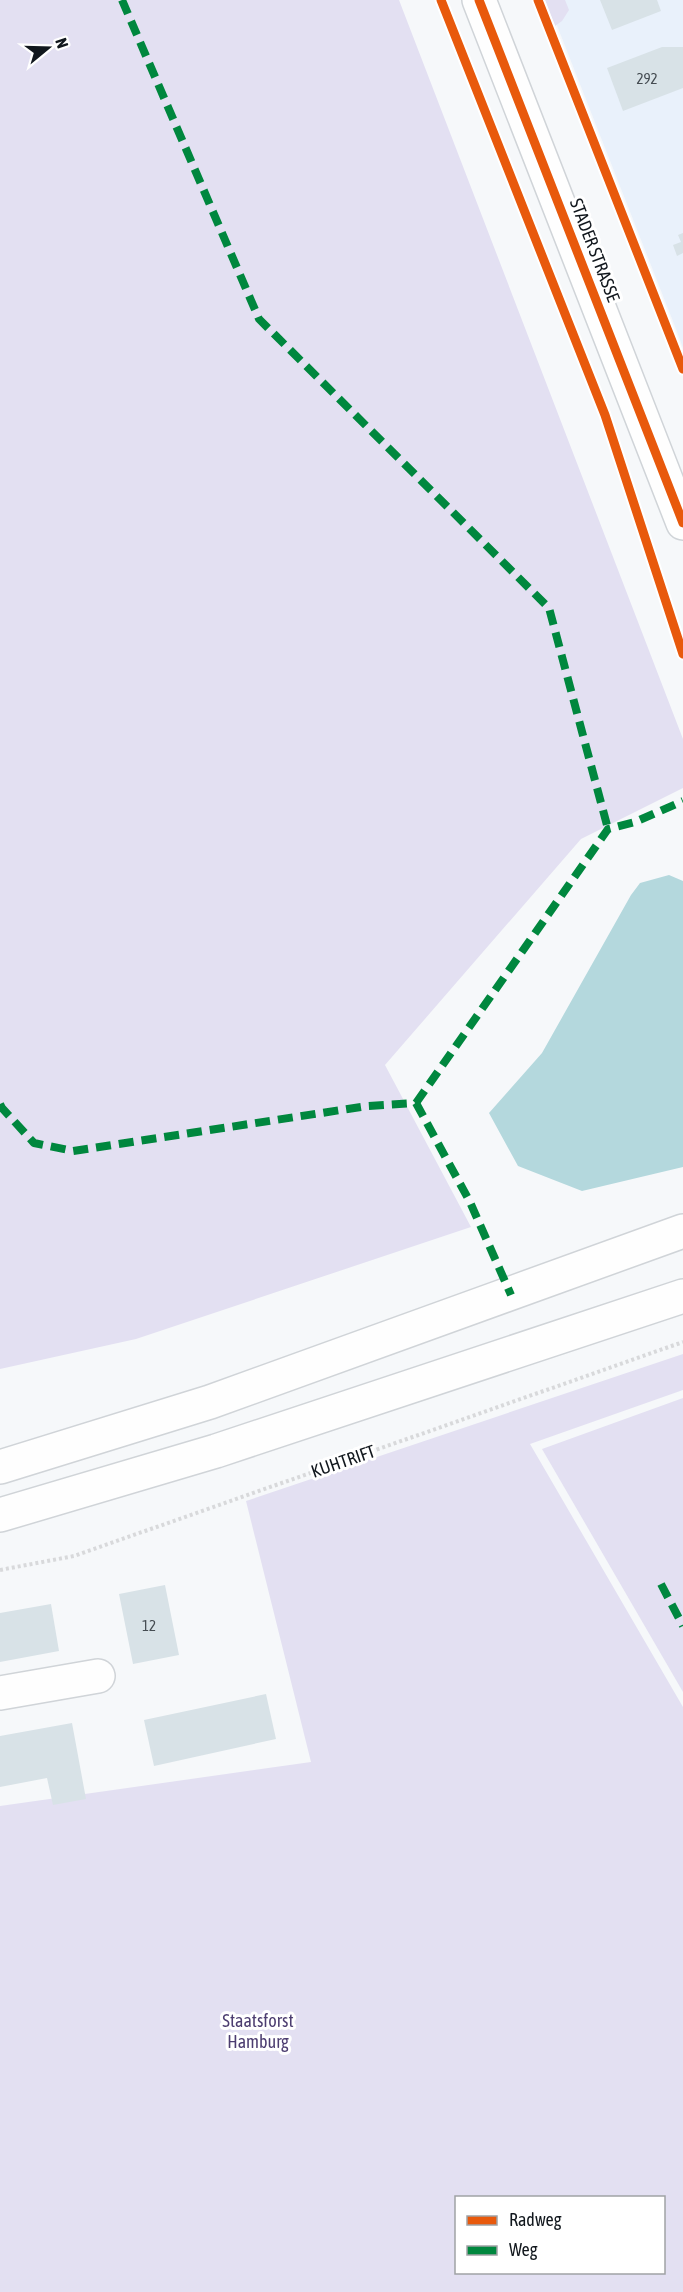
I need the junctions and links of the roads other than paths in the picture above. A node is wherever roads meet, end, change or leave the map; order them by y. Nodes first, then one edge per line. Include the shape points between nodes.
1 (479, 0) edge
2 (682, 519) edge
3 (683, 1232) edge
4 (683, 1296) edge
5 (0, 1467) edge
6 (0, 1515) edge
7 (98, 1676) dead end
8 (0, 1693) edge

1 - 2 main road, STADER STRASSE
3 - 5 main road via 210,1402
4 - 6 main road via 216,1452
7 - 8 main road

